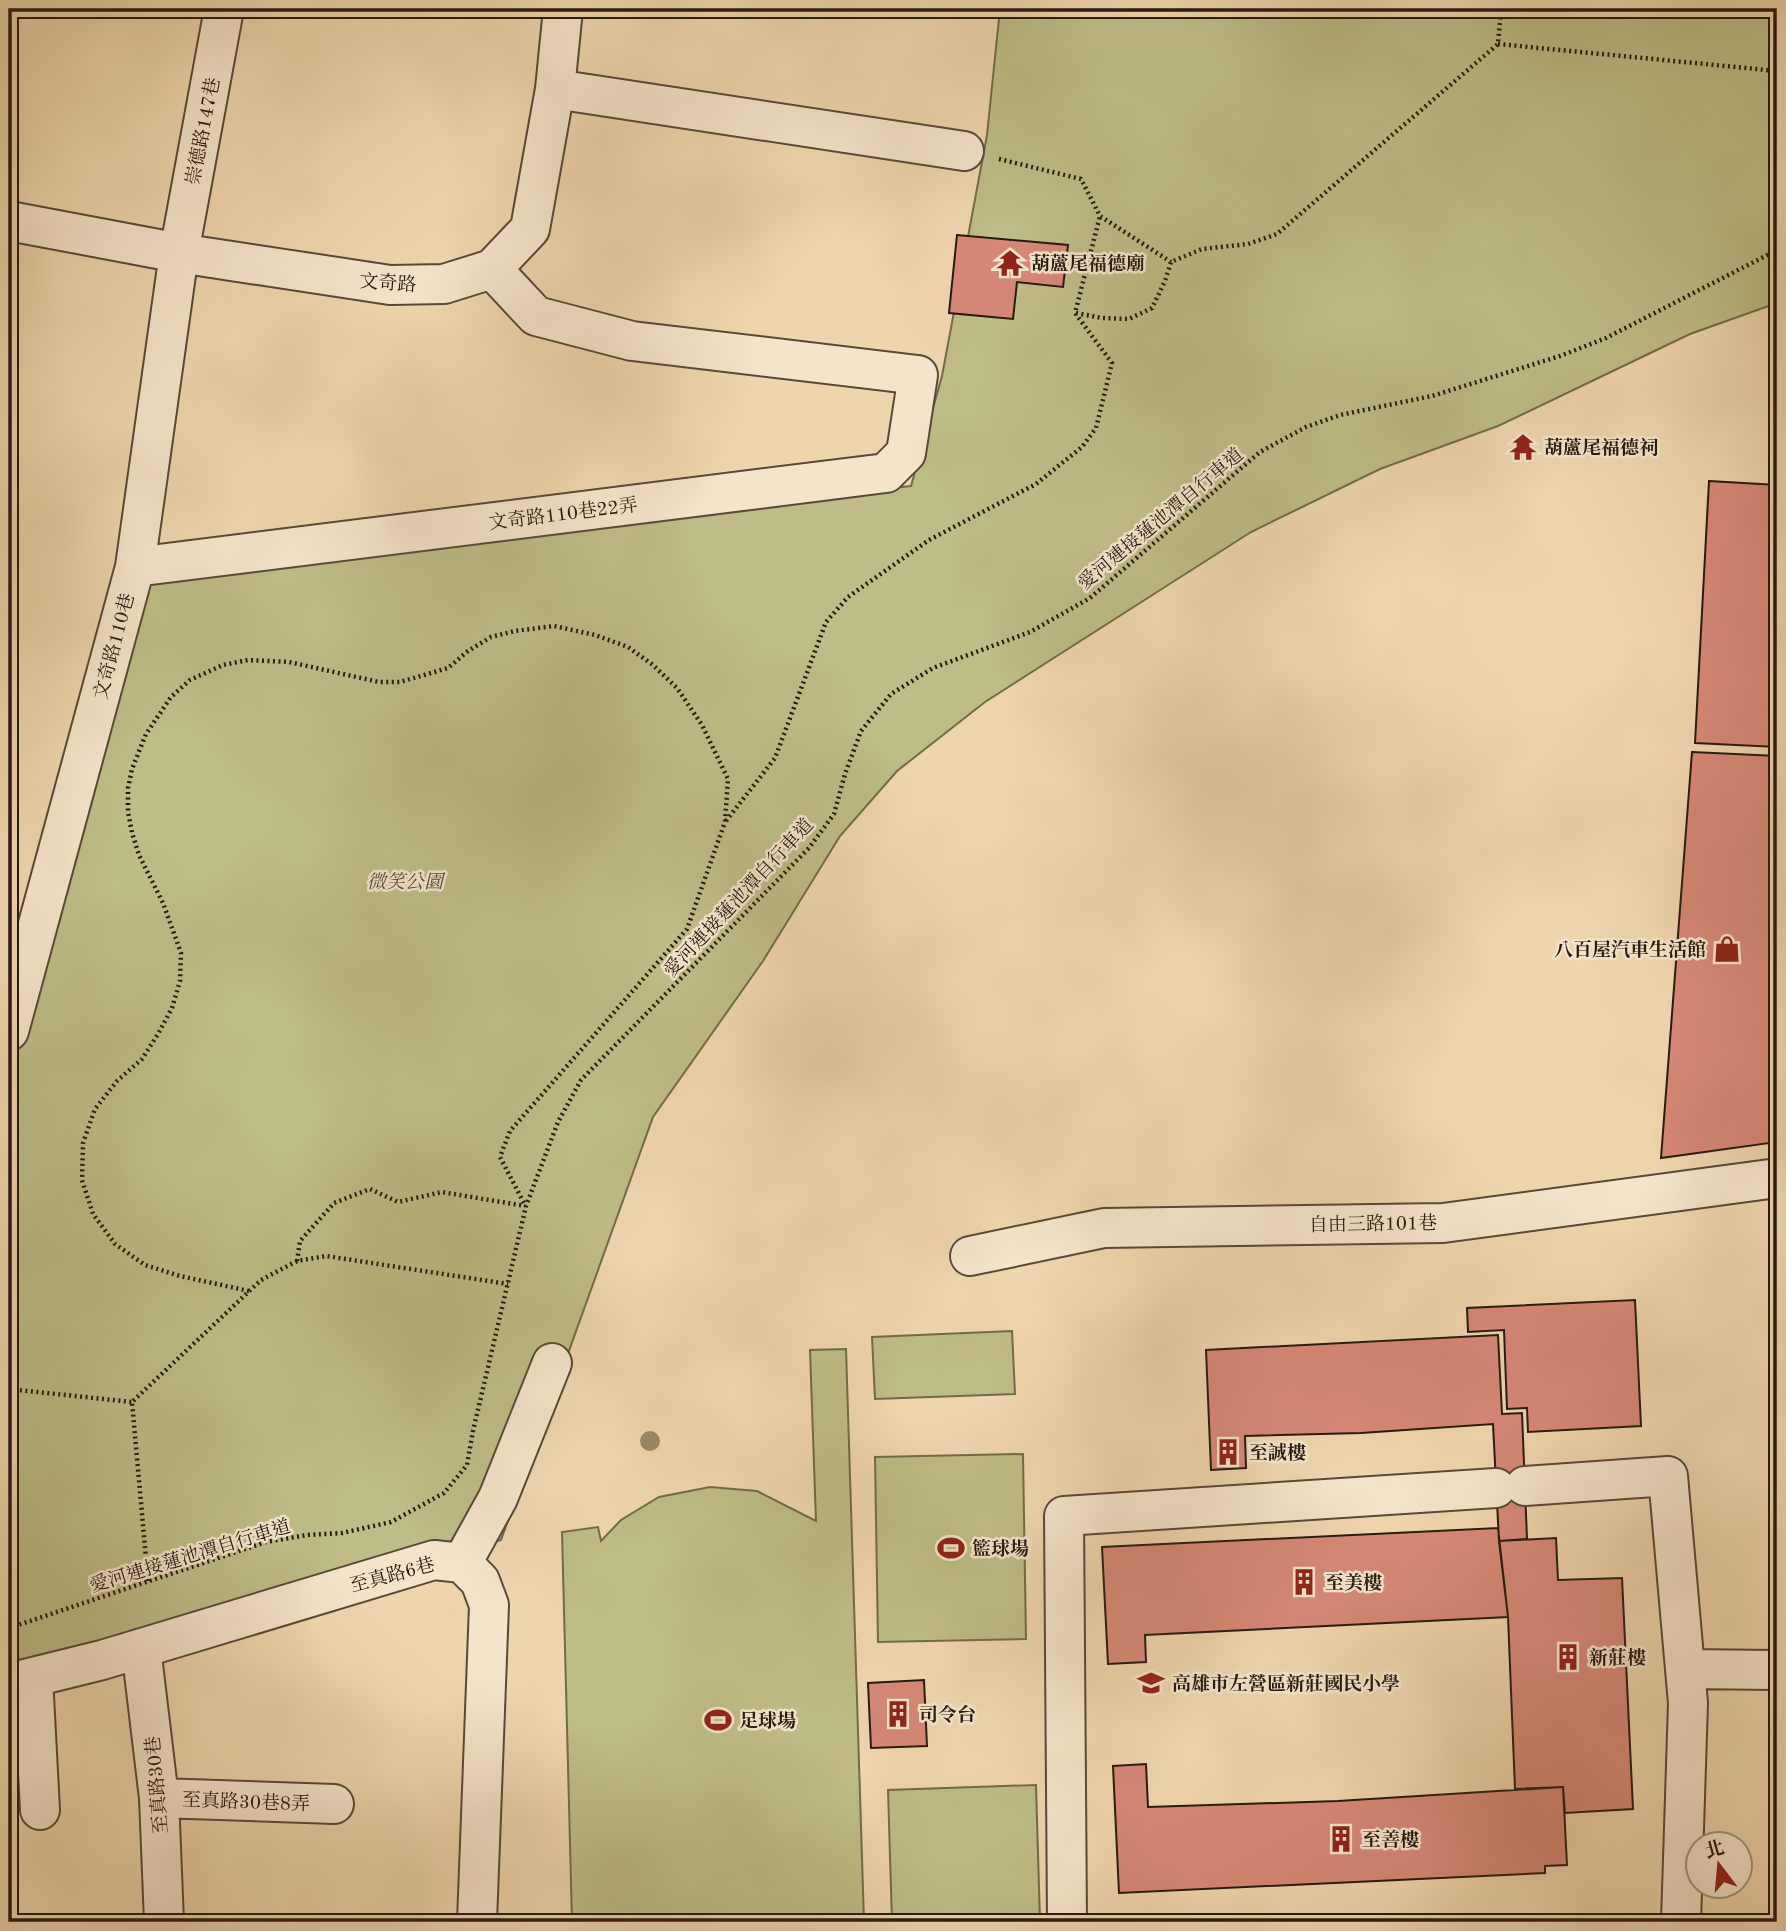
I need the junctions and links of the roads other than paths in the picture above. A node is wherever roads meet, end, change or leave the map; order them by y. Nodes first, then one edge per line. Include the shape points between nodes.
1 (224, 9) edge
2 (563, 9) edge
3 (555, 89) junction
4 (964, 151) road end
5 (9, 222) edge
6 (179, 253) junction
7 (492, 269) junction
8 (135, 566) junction
9 (9, 1031) edge
10 (1777, 1178) edge
11 (970, 1256) dead end
12 (552, 1363) dead end
13 (462, 1563) junction
14 (141, 1648) junction
15 (1685, 1669) junction
16 (1777, 1670) edge
17 (21, 1680) edge
18 (159, 1797) junction
19 (334, 1804) dead end
20 (40, 1810) dead end
21 (164, 1922) edge
22 (477, 1922) edge
23 (1067, 1922) edge
24 (1681, 1922) edge

1 - 6 street, 崇德路147巷
2 - 3 street, 文奇路
3 - 4 street
3 - 7 street, 文奇路 via 530,229
5 - 6 street, 文奇路
6 - 7 street, 文奇路 via 390,285 443,284
6 - 8 street, 文奇路110巷
7 - 8 street, 文奇路110巷22弄 via 536,316 632,341 918,375 906,453 886,473
8 - 9 street, 文奇路110巷
10 - 11 street, 自由三路101巷 via 1443,1223 1104,1228
12 - 13 street via 498,1498
13 - 14 street, 至真路6巷 via 434,1560
13 - 22 street, 至真路6巷 via 480,1581 489,1605
14 - 17 street, 至真路6巷
14 - 18 street, 至真路30巷
15 - 16 street
15 - 23 street via 1668,1476 1064,1516
15 - 24 street via 1688,1703
17 - 20 street
18 - 19 street, 至真路30巷8弄
18 - 21 street, 至真路30巷

